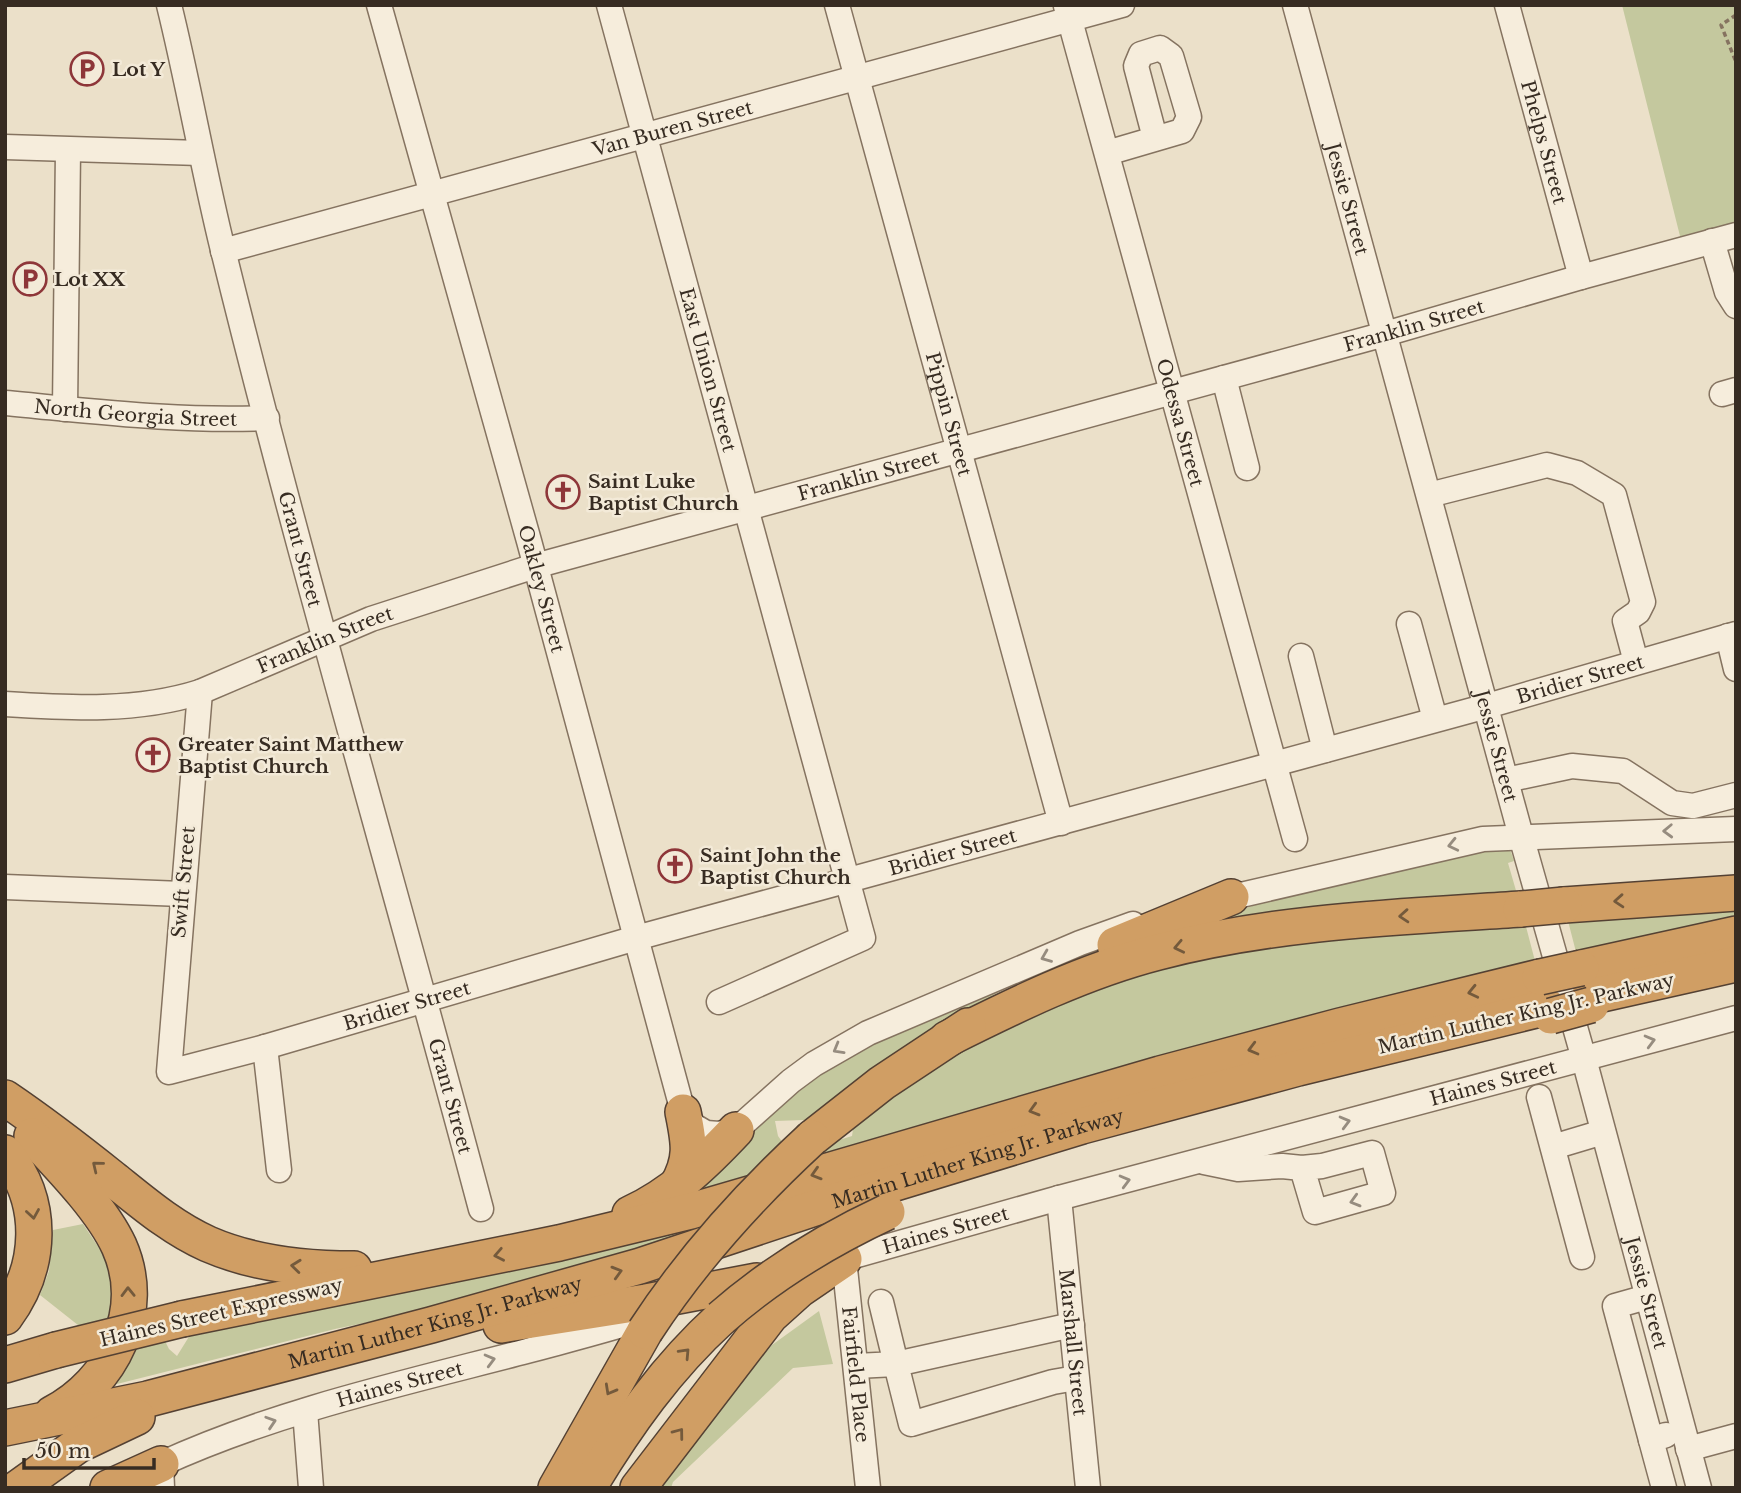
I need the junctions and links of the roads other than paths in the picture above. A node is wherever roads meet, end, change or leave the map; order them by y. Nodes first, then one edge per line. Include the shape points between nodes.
1 (169, 5) edge
2 (379, 5) edge
3 (609, 5) edge
4 (836, 5) edge
5 (1122, 5) edge
6 (1295, 5) edge
7 (1507, 5) edge
8 (1068, 13) edge
9 (857, 79) junction
10 (646, 135) junction
11 (1155, 138) dead end
12 (5, 147) edge
13 (68, 150) junction
14 (200, 153) junction
15 (1107, 153) junction
16 (431, 193) junction
17 (1724, 238) edge
18 (223, 251) junction
19 (1581, 277) junction
20 (1736, 306) edge
21 (1385, 334) junction
22 (1224, 378) junction
23 (1174, 391) junction
24 (5, 404) edge
25 (65, 409) junction
26 (267, 418) junction
27 (959, 449) junction
28 (1247, 468) dead end
29 (1429, 495) junction
30 (747, 508) junction
31 (535, 566) junction
32 (1409, 624) dead end
33 (1732, 635) edge
34 (325, 639) junction
35 (1301, 656) dead end
36 (1636, 662) junction
37 (1736, 669) edge
38 (200, 692) junction
39 (5, 704) edge
40 (1487, 706) junction
41 (1435, 719) junction
42 (1325, 750) junction
43 (1275, 763) junction
44 (1506, 780) junction
45 (1736, 795) edge
46 (1061, 823) junction
47 (1736, 829) edge
48 (1521, 836) junction
49 (1296, 839) dead end
50 (849, 880) junction
51 (5, 887) edge
52 (1736, 893) edge
53 (182, 894) junction
54 (1231, 897) junction
55 (1736, 934) edge
56 (636, 937) junction
57 (1728, 966) edge
58 (1587, 990) junction
59 (425, 998) junction
60 (1546, 1000) junction
61 (719, 1002) dead end
62 (1736, 1018) edge
63 (947, 1039) junction
64 (265, 1047) junction
65 (1584, 1059) junction
66 (169, 1072) joint
67 (1539, 1097) dead end
68 (5, 1098) edge
69 (5, 1109) edge
70 (683, 1112) junction
71 (736, 1130) junction
72 (1603, 1132) junction
73 (1553, 1147) junction
74 (5, 1153) edge
75 (1200, 1161) junction
76 (1302, 1168) dead end
77 (278, 1170) dead end
78 (677, 1186) junction
79 (1059, 1198) junction
80 (481, 1209) dead end
81 (559, 1243) junction
82 (1582, 1257) dead end
83 (844, 1259) junction
84 (438, 1267) junction
85 (757, 1281) junction
86 (1647, 1297) junction
87 (881, 1302) dead end
88 (5, 1317) edge
89 (1072, 1325) junction
90 (317, 1354) junction
91 (896, 1364) junction
92 (5, 1365) edge
93 (856, 1366) junction
94 (227, 1378) junction
95 (1076, 1378) junction
96 (305, 1411) junction
97 (9, 1433) edge
98 (1736, 1436) edge
99 (1651, 1440) junction
100 (1685, 1440) junction
101 (161, 1476) edge
102 (18, 1488) edge
103 (108, 1488) edge
104 (311, 1488) edge
105 (556, 1488) edge
106 (588, 1488) edge
107 (638, 1488) edge
108 (868, 1488) edge
109 (1088, 1488) edge
110 (1664, 1488) edge
111 (1699, 1488) edge

1 - 14 street, Grant Street
2 - 16 street, Oakley Street
3 - 10 street, East Union Street
4 - 9 street, Pippin Street
5 - 8 street, Van Buren Street
6 - 21 street, Jessie Street
7 - 19 street, Phelps Street
8 - 9 street, Van Buren Street
8 - 15 street, Odessa Street
9 - 10 street, Van Buren Street
9 - 27 street, Pippin Street
10 - 16 street, Van Buren Street
10 - 30 street, East Union Street
11 - 15 street
12 - 13 street
13 - 14 street
13 - 25 street
14 - 18 street, Grant Street
15 - 23 street, Odessa Street
16 - 18 street, Van Buren Street
16 - 31 street, Oakley Street
17 - 19 street, Franklin Street
17 - 20 street via 1727,292
18 - 26 street, Grant Street
19 - 21 street, Franklin Street
21 - 22 street, Franklin Street
21 - 29 street, Jessie Street
22 - 23 street, Franklin Street
22 - 28 street
23 - 27 street, Franklin Street
23 - 43 street, Odessa Street
24 - 25 street, North Georgia Street
25 - 26 street, North Georgia Street via 143,417
26 - 34 street, Grant Street
27 - 30 street, Franklin Street
27 - 46 street, Pippin Street
29 - 36 street via 1546,465 1577,473 1614,495 1643,602 1625,621
29 - 40 street, Jessie Street
30 - 31 street, Franklin Street
30 - 50 street, East Union Street
31 - 34 street, Franklin Street
31 - 56 street, Oakley Street
32 - 41 street
33 - 36 street, Bridier Street
33 - 37 street
34 - 38 street, Franklin Street
34 - 59 street, Grant Street
35 - 42 street
36 - 40 street, Bridier Street
38 - 39 street, Franklin Street via 124,706
38 - 53 street, Swift Street
40 - 41 street, Bridier Street
40 - 44 street, Jessie Street
41 - 42 street, Bridier Street
42 - 43 street, Bridier Street
43 - 46 street, Bridier Street
43 - 49 street, Odessa Street
44 - 45 street via 1572,766 1623,771 1672,803 1693,806
44 - 48 street, Jessie Street
46 - 50 street, Bridier Street
47 -> 48 street
48 -> 54 street via 1462,843
48 - 65 street, Jessie Street
50 - 56 street, Bridier Street
50 - 61 street, East Union Street via 863,938
51 - 53 street
52 -> 63 highway, bridge via 1335,921 1236,935 1117,964 1040,993
53 - 66 street, Swift Street
54 - 63 highway via 1099,952
54 -> 71 street via 1107,933 868,1032 799,1075
55 - 58 highway, Martin Luther King Jr. Parkway
56 - 59 street, Bridier Street
56 - 70 street, Oakley Street
57 - 58 highway, Martin Luther King Jr. Parkway
58 - 60 highway, Martin Luther King Jr. Parkway, bridge
59 - 64 street, Bridier Street
59 - 80 street, Grant Street
60 -> 81 highway, Martin Luther King Jr. Parkway via 1268,1044 749,1195
90 -> 60 highway, Martin Luther King Jr. Parkway via 640,1266 836,1200 1082,1126
106 -> 60 highway, bridge via 653,1389 721,1318 808,1253 887,1212
65 -> 62 street, Haines Street
63 -> 105 highway, bridge via 812,1138 719,1232 645,1331
64 - 66 street, Bridier Street
64 - 77 street
65 - 72 street, Jessie Street
75 -> 65 street, Haines Street
67 - 73 street
84 -> 68 highway via 306,1268 220,1249 158,1214
97 -> 69 highway via 64,1408 98,1379 120,1344 128,1284 123,1256 109,1229 59,1165
70 - 71 street via 706,1133
70 - 78 highway via 689,1156
71 - 78 highway
72 - 73 street
72 - 86 street, Jessie Street
73 - 82 street
74 -> 88 highway via 27,1190 35,1231 29,1273
75 - 76 street via 1238,1169
79 -> 75 street, Haines Street
78 - 81 highway via 638,1210
79 - 83 street, Haines Street
79 - 89 street, Marshall Street
81 -> 84 highway, Martin Luther King Jr. Parkway
83 - 85 street, Haines Street
83 - 93 street, Fairfield Place
107 -> 83 highway via 770,1316
84 - 92 highway, Haines Street Expressway, bridge via 182,1319
85 - 90 highway
96 -> 85 street, Haines Street via 610,1329
86 - 99 street via 1615,1306
86 - 100 street, Jessie Street
87 - 91 street
89 - 91 street
89 - 95 street, Marshall Street
90 - 94 highway, Martin Luther King Jr. Parkway
91 - 93 street
91 - 95 street via 911,1424
93 - 108 street, Fairfield Place
94 - 97 highway
94 - 102 highway via 92,1437
95 - 109 street, Marshall Street
101 -> 96 street, Haines Street via 216,1441
96 - 104 street
98 - 100 street
99 - 100 street
99 - 110 street
100 - 111 street, Jessie Street
101 - 103 highway

